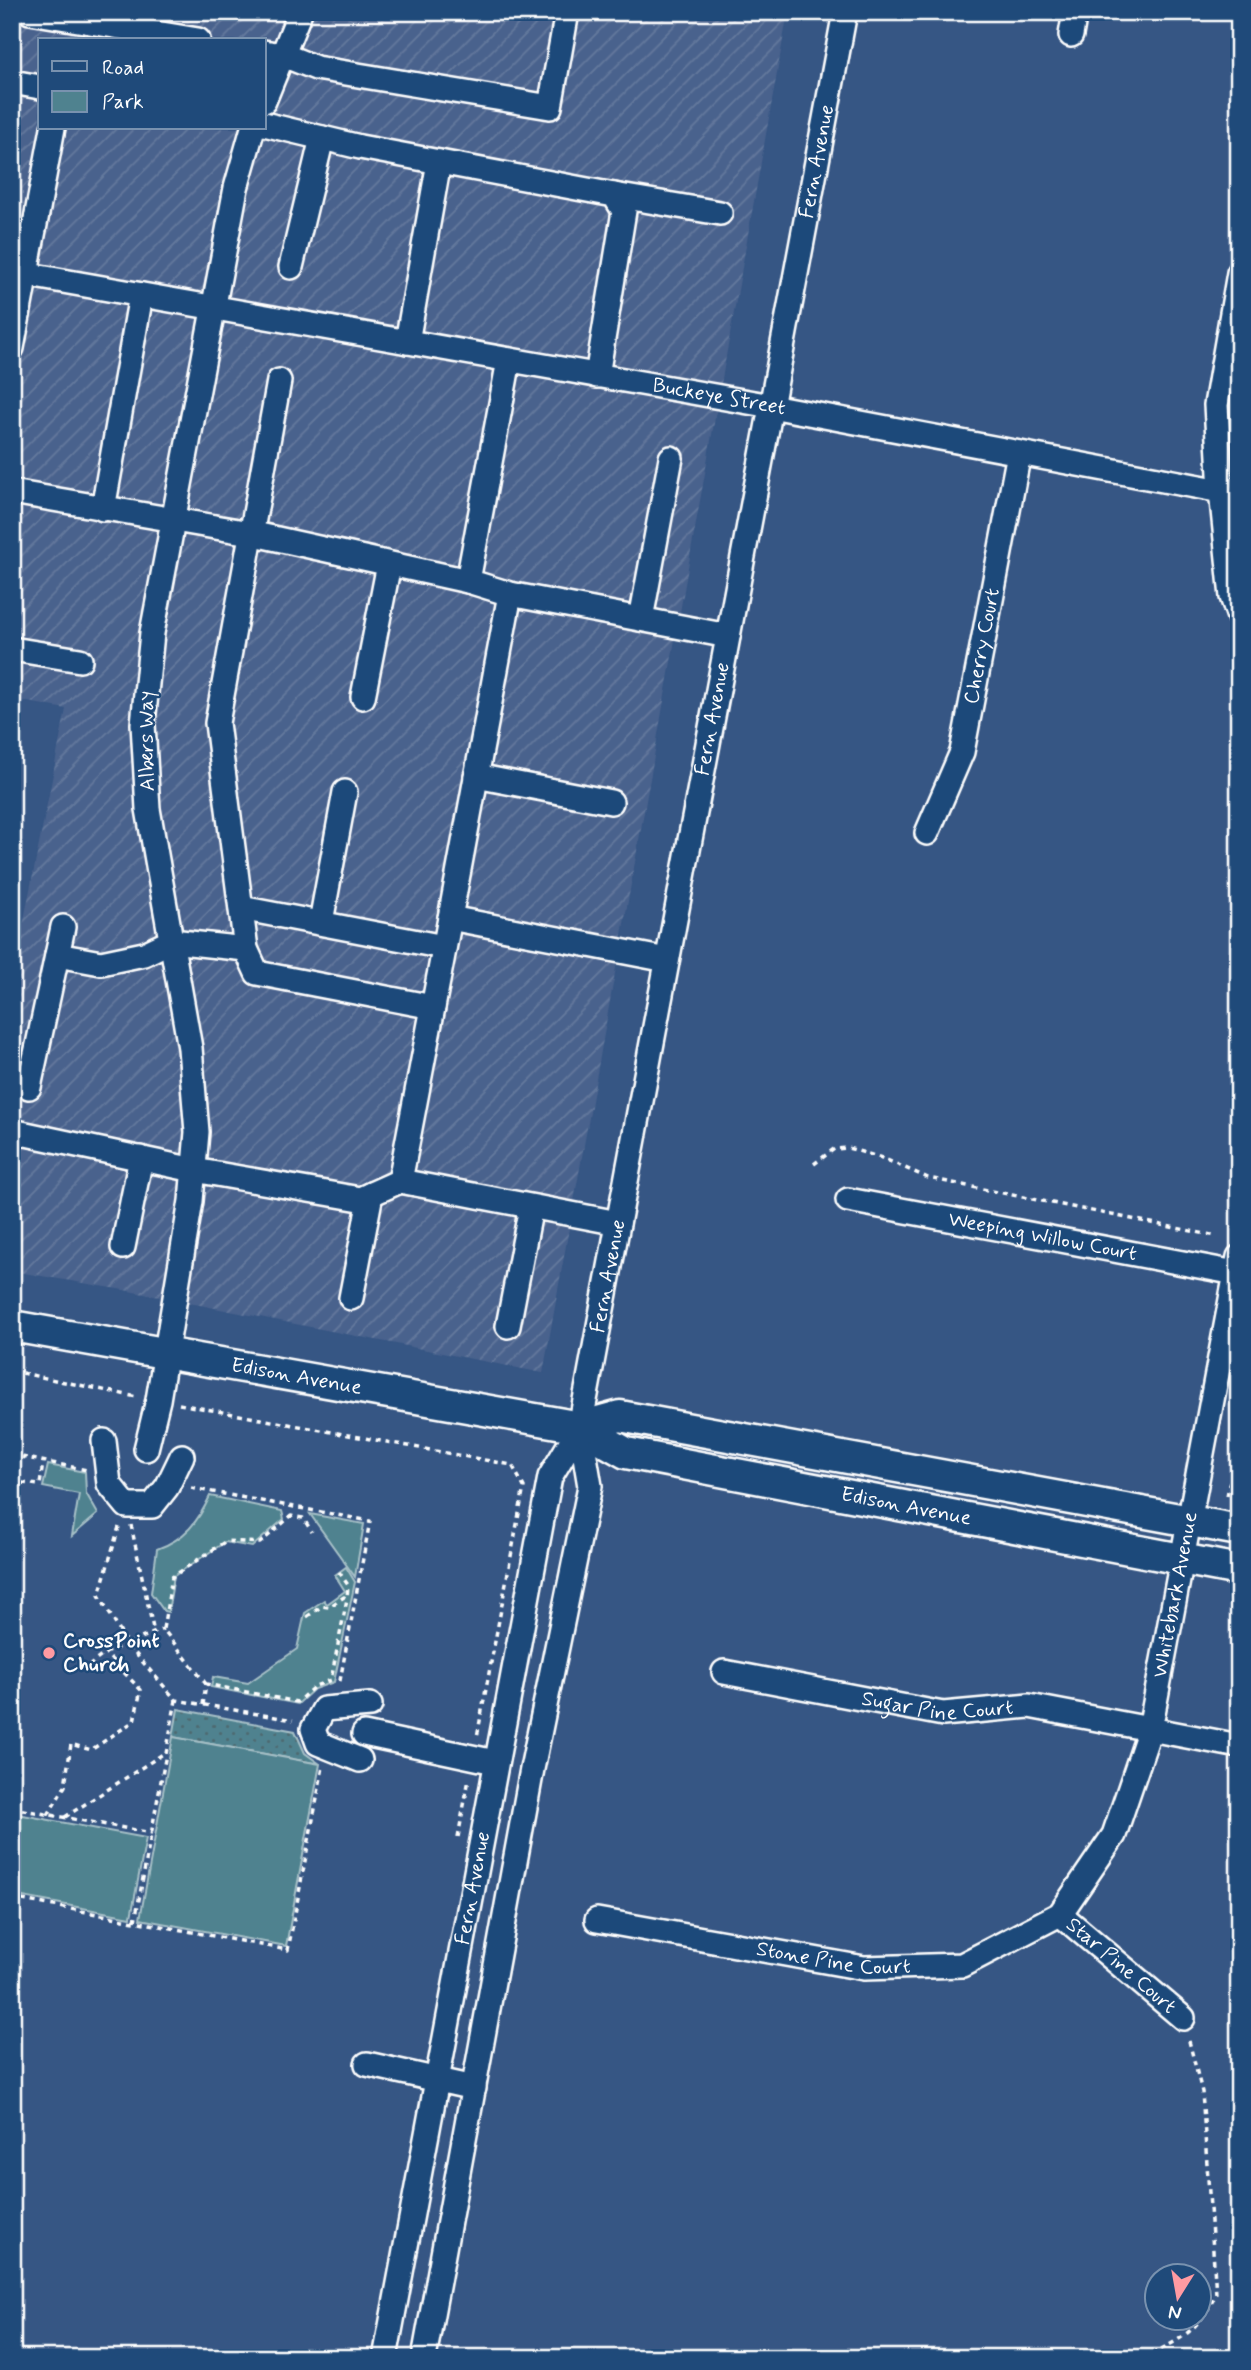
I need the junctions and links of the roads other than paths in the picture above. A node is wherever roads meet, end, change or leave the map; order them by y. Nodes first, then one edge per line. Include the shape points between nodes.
1 (30, 12) edge
2 (299, 12) edge
3 (567, 12) edge
4 (845, 12) edge
5 (1075, 12) edge
6 (1071, 35) dead end
7 (186, 38) edge
8 (274, 53) edge
9 (12, 82) edge
10 (38, 87) edge
11 (266, 91) edge
12 (53, 130) edge
13 (255, 130) edge
14 (266, 130) edge
15 (322, 138) junction
16 (439, 162) junction
17 (614, 195) junction
18 (720, 213) dead end
19 (291, 267) dead end
20 (19, 273) edge
21 (1239, 273) edge
22 (141, 295) junction
23 (214, 307) junction
24 (407, 342) junction
25 (12, 348) edge
26 (509, 360) junction
27 (597, 376) junction
28 (279, 381) dead end
29 (771, 406) junction
30 (1019, 453) junction
31 (671, 458) dead end
32 (1221, 491) junction
33 (12, 492) edge
34 (103, 509) junction
35 (173, 521) junction
36 (250, 533) junction
37 (389, 564) junction
38 (468, 580) junction
39 (510, 594) junction
40 (1239, 617) edge
41 (641, 620) junction
42 (728, 636) junction
43 (12, 649) edge
44 (80, 660) dead end
45 (363, 697) dead end
46 (476, 776) junction
47 (345, 792) dead end
48 (611, 802) dead end
49 (928, 833) dead end
50 (241, 908) junction
51 (450, 918) junction
52 (321, 922) junction
53 (63, 927) dead end
54 (171, 941) junction
55 (444, 947) junction
56 (246, 949) junction
57 (57, 955) junction
58 (667, 960) junction
59 (433, 1007) junction
60 (29, 1087) dead end
61 (12, 1131) edge
62 (141, 1158) junction
63 (194, 1170) junction
64 (400, 1181) junction
65 (371, 1194) junction
66 (848, 1200) dead end
67 (531, 1207) junction
68 (618, 1223) junction
69 (123, 1247) dead end
70 (1237, 1265) edge
71 (351, 1298) dead end
72 (12, 1326) edge
73 (508, 1326) dead end
74 (164, 1353) junction
75 (580, 1427) junction
76 (104, 1441) dead end
77 (146, 1449) dead end
78 (182, 1456) dead end
79 (1190, 1521) junction
80 (1239, 1530) edge
81 (1184, 1560) junction
82 (1239, 1570) edge
83 (724, 1672) dead end
84 (370, 1705) dead end
85 (1150, 1729) junction
86 (364, 1734) dead end
87 (1239, 1746) edge
88 (360, 1760) dead end
89 (484, 1760) junction
90 (1060, 1914) junction
91 (597, 1920) dead end
92 (1183, 2018) road end
93 (367, 2064) dead end
94 (438, 2080) junction
95 (474, 2088) junction
96 (386, 2358) edge
97 (424, 2358) edge

1 - 7 street
2 - 8 street
3 - 8 street via 550,107 316,68
4 - 29 street, Fern Avenue
5 - 6 street
8 - 11 street
9 - 10 street
12 - 20 street
13 - 23 street, Albers Way via 236,188
14 - 15 street
15 - 16 street
15 - 19 street
16 - 17 street
16 - 24 street
17 - 18 street
17 - 27 street via 624,211
20 - 22 street, Buckeye Street
20 - 25 street
21 - 32 street via 1216,405
22 - 23 street, Buckeye Street
22 - 34 street
23 - 24 street, Buckeye Street
23 - 35 street, Albers Way
24 - 26 street, Buckeye Street
26 - 27 street, Buckeye Street
26 - 38 street
27 - 29 street, Buckeye Street
28 - 36 street
29 - 30 street, Buckeye Street
29 - 42 street, Fern Avenue
30 - 32 street, Buckeye Street
30 - 49 street, Cherry Court via 962,752
31 - 41 street
32 - 40 street
33 - 34 street
34 - 35 street
35 - 36 street
35 - 54 street, Albers Way via 152,633 143,724 148,809
36 - 37 street
36 - 50 street via 217,723
37 - 38 street
37 - 45 street
38 - 39 street
39 - 41 street
39 - 46 street
41 - 42 street
42 - 58 street, Fern Avenue
43 - 44 street
46 - 48 street
46 - 51 street
47 - 52 street
50 - 52 street
50 - 56 street
51 - 55 street
51 - 58 street
52 - 55 street
53 - 57 street
54 - 56 street
54 - 57 street via 144,954 100,963
54 - 63 street, Albers Way via 194,1088
55 - 59 street
56 - 59 street via 257,972
57 - 60 street
58 - 68 street, Fern Avenue
59 - 64 street
61 - 62 street
62 - 63 street
62 - 69 street
63 - 65 street via 360,1199
63 - 74 street, Albers Way
64 - 65 street
64 - 67 street
65 - 71 street
66 - 70 street, Weeping Willow Court
67 - 68 street
67 - 73 street
68 - 75 street, Fern Avenue
70 - 79 street, Whitebark Avenue
72 - 74 main road, Edison Avenue
74 - 75 main road, Edison Avenue
74 - 77 street, Albers Way
75 - 79 main road, Edison Avenue via 620,1416
75 - 81 main road, Edison Avenue via 626,1452
75 - 89 street, Fern Avenue via 550,1477
75 - 95 street, Fern Avenue via 590,1486
76 - 78 street via 109,1484 127,1506 152,1506 167,1488
79 - 80 main road, Edison Avenue
79 - 81 street, Whitebark Avenue
81 - 82 main road, Edison Avenue
81 - 85 street, Whitebark Avenue
83 - 85 street, Sugar Pine Court via 943,1714 1029,1706
84 - 88 street via 324,1709 313,1729 318,1743
85 - 87 street, Sugar Pine Court
85 - 90 street, Whitebark Avenue via 1114,1835
86 - 89 street
89 - 94 street, Fern Avenue
90 - 91 street, Stone Pine Court via 962,1965 864,1968
90 - 92 street, Star Pine Court
93 - 94 street
94 - 95 street
94 - 96 street, Fern Avenue
95 - 97 street, Fern Avenue

